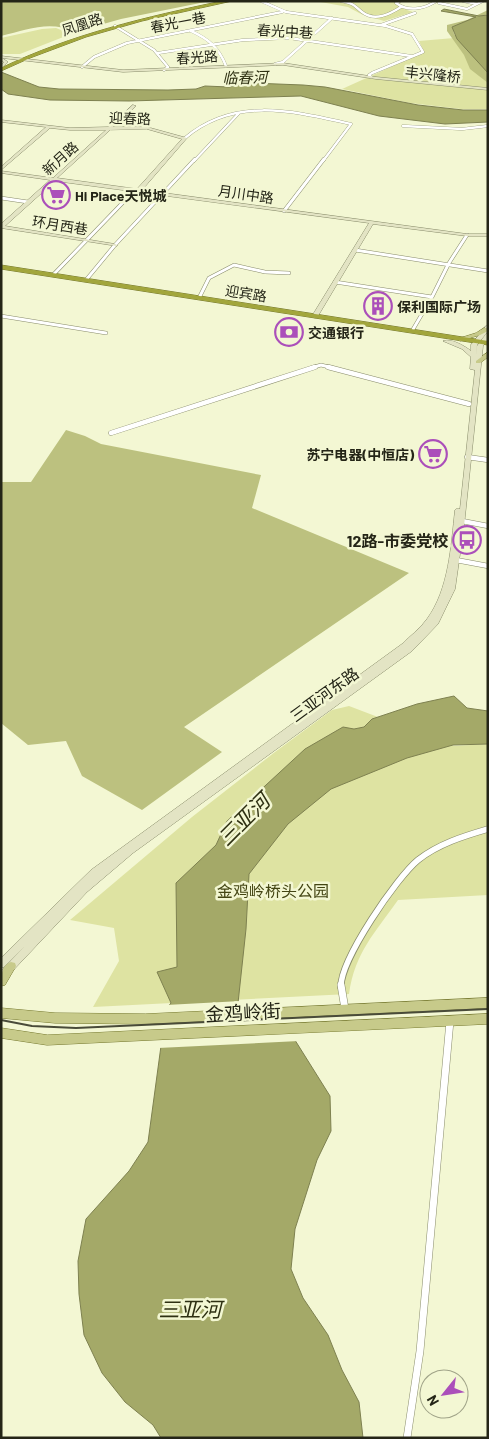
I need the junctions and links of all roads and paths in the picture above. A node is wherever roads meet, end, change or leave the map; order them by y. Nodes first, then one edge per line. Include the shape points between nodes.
1 (219, 1) edge
2 (230, 1) edge
3 (261, 1) edge
4 (341, 1) edge
5 (400, 1) edge
6 (441, 1) edge
7 (463, 1) edge
8 (483, 1) edge
9 (435, 2) edge
10 (478, 4) junction
11 (401, 7) junction
12 (284, 11) junction
13 (415, 13) dead end
14 (332, 18) junction
15 (115, 26) junction
16 (380, 26) junction
17 (189, 30) junction
18 (140, 40) junction
19 (305, 40) junction
20 (214, 43) junction
21 (158, 53) junction
22 (28, 54) junction
23 (411, 56) junction
24 (1, 58) edge
25 (19, 59) junction
26 (275, 64) junction
27 (226, 66) junction
28 (82, 67) junction
29 (2, 68) edge
30 (164, 70) junction
31 (374, 78) junction
32 (488, 89) edge
33 (134, 106) dead end
34 (239, 113) junction
35 (1, 121) edge
36 (403, 126) dead end
37 (488, 126) edge
38 (48, 127) junction
39 (109, 128) junction
40 (185, 138) junction
41 (1, 170) edge
42 (53, 179) junction
43 (136, 191) junction
44 (163, 194) junction
45 (1, 198) edge
46 (28, 202) junction
47 (284, 211) junction
48 (372, 222) junction
49 (1, 227) edge
50 (467, 235) junction
51 (488, 235) edge
52 (86, 240) junction
53 (116, 245) junction
54 (355, 250) junction
55 (448, 265) junction
56 (1, 267) edge
57 (488, 271) edge
58 (1, 272) edge
59 (289, 273) dead end
60 (52, 275) junction
61 (86, 280) junction
62 (335, 282) junction
63 (432, 297) junction
64 (199, 298) junction
65 (1, 316) edge
66 (315, 316) junction
67 (487, 330) edge
68 (412, 331) junction
69 (106, 333) dead end
70 (460, 339) junction
71 (446, 341) junction
72 (481, 344) edge
73 (488, 354) edge
74 (476, 359) junction
75 (469, 404) junction
76 (111, 433) dead end
77 (467, 457) junction
78 (488, 460) edge
79 (462, 521) junction
80 (488, 526) edge
81 (456, 560) junction
82 (488, 566) edge
83 (488, 829) edge
84 (6, 965) edge
85 (1, 977) edge
86 (1, 982) edge
87 (488, 1003) edge
88 (1, 1005) edge
89 (345, 1010) junction
90 (1, 1013) edge
91 (19, 1015) junction
92 (488, 1019) edge
93 (450, 1021) junction
94 (328, 1026) joint
95 (1, 1033) edge
96 (145, 1034) joint
97 (407, 1438) edge

1 - 22 highway, 凤凰路 via 107,26 54,42
2 - 15 highway, 凤凰路
3 - 12 street
4 - 11 street via 354,4 363,13 373,16 388,16
5 - 11 street via 396,3
6 - 10 street via 439,3 467,9
7 - 10 street
8 - 10 street
9 - 11 street via 423,7
12 - 14 street
12 - 17 street, 春光一巷
13 - 16 street
14 - 16 street
14 - 19 street
15 - 18 street
15 - 25 highway, 凤凰路
16 - 23 street via 409,32 423,52
17 - 18 street, 春光一巷
17 - 20 street
18 - 21 street
18 - 28 street, 春光一巷 via 105,51
19 - 20 street, 春光中巷
19 - 23 street, 春光中巷
19 - 26 street via 282,62
20 - 21 street, 春光中巷
20 - 27 street
21 - 30 street via 168,67
22 - 24 main road
22 - 25 highway, 凤凰路
23 - 31 street via 369,75
24 - 25 main road
24 - 29 main road via 6,62
25 - 28 main road, 春光路
25 - 29 highway, 凤凰路
25 - 31 main road, 春光路 via 131,73 281,65
26 - 27 main road, 春光路
26 - 31 main road, 春光路
27 - 30 main road, 春光路
28 - 30 main road, 春光路
31 - 32 main road, 丰兴隆桥
33 - 39 main road, 新月路
34 - 40 street via 205,123
34 - 44 street
34 - 47 street via 274,110 351,124
35 - 38 main road, 迎春路
36 - 37 street via 462,129
38 - 39 main road, 迎春路
38 - 41 main road
39 - 40 main road, 迎春路 via 147,128
39 - 42 main road, 新月路
40 - 43 main road
41 - 42 main road, 月川中路
42 - 43 main road, 月川中路
42 - 46 main road, 新月路
43 - 44 main road, 月川中路
43 - 52 street
44 - 47 main road, 月川中路
44 - 53 street
45 - 46 street
46 - 49 main road, 新月路
47 - 48 main road, 月川中路
48 - 50 main road, 月川中路
48 - 54 main road
49 - 52 main road, 环月西巷
50 - 51 main road, 月川中路
50 - 55 street
52 - 53 main road, 环月西巷
52 - 60 street
53 - 61 street
54 - 55 street
54 - 62 main road
55 - 57 street
55 - 63 street
56 - 60 highway, 迎宾路
58 - 71 highway, 迎宾路
59 - 64 street via 264,272 234,265 209,278
60 - 61 highway, 迎宾路
61 - 64 highway, 迎宾路
62 - 63 street
62 - 66 main road
63 - 68 street
64 - 66 highway, 迎宾路
65 - 69 street
66 - 68 highway, 迎宾路
67 - 70 main road
67 - 72 main road, 三亚河东路
68 - 70 highway, 迎宾路
70 - 72 highway, 迎宾路
71 - 72 highway, 迎宾路
71 - 74 main road via 464,348
72 - 74 main road, 三亚河东路
73 - 74 main road
74 - 75 main road, 三亚河东路
74 - 77 main road, 三亚河东路
75 - 76 street via 321,365
75 - 84 main road, 三亚河东路 via 449,571 444,594 429,621 404,646 94,872
77 - 78 street
77 - 79 main road, 三亚河东路
79 - 80 street
79 - 81 main road, 三亚河东路
81 - 82 street
81 - 84 main road, 三亚河东路 via 452,590 436,622 409,649 130,851
83 - 89 street via 436,848 416,861 390,892 346,962 341,982
84 - 85 main road, 三亚河东路
84 - 86 main road
87 - 89 main road, 金鸡岭街
88 - 91 main road
89 - 91 main road, 金鸡岭街 via 145,1019 62,1019
90 - 91 main road, 金鸡岭街
92 - 93 main road, 金鸡岭街
93 - 94 main road, 金鸡岭街
93 - 97 street via 420,1351
94 - 96 main road, 金鸡岭街
95 - 96 main road, 金鸡岭街 via 47,1040

